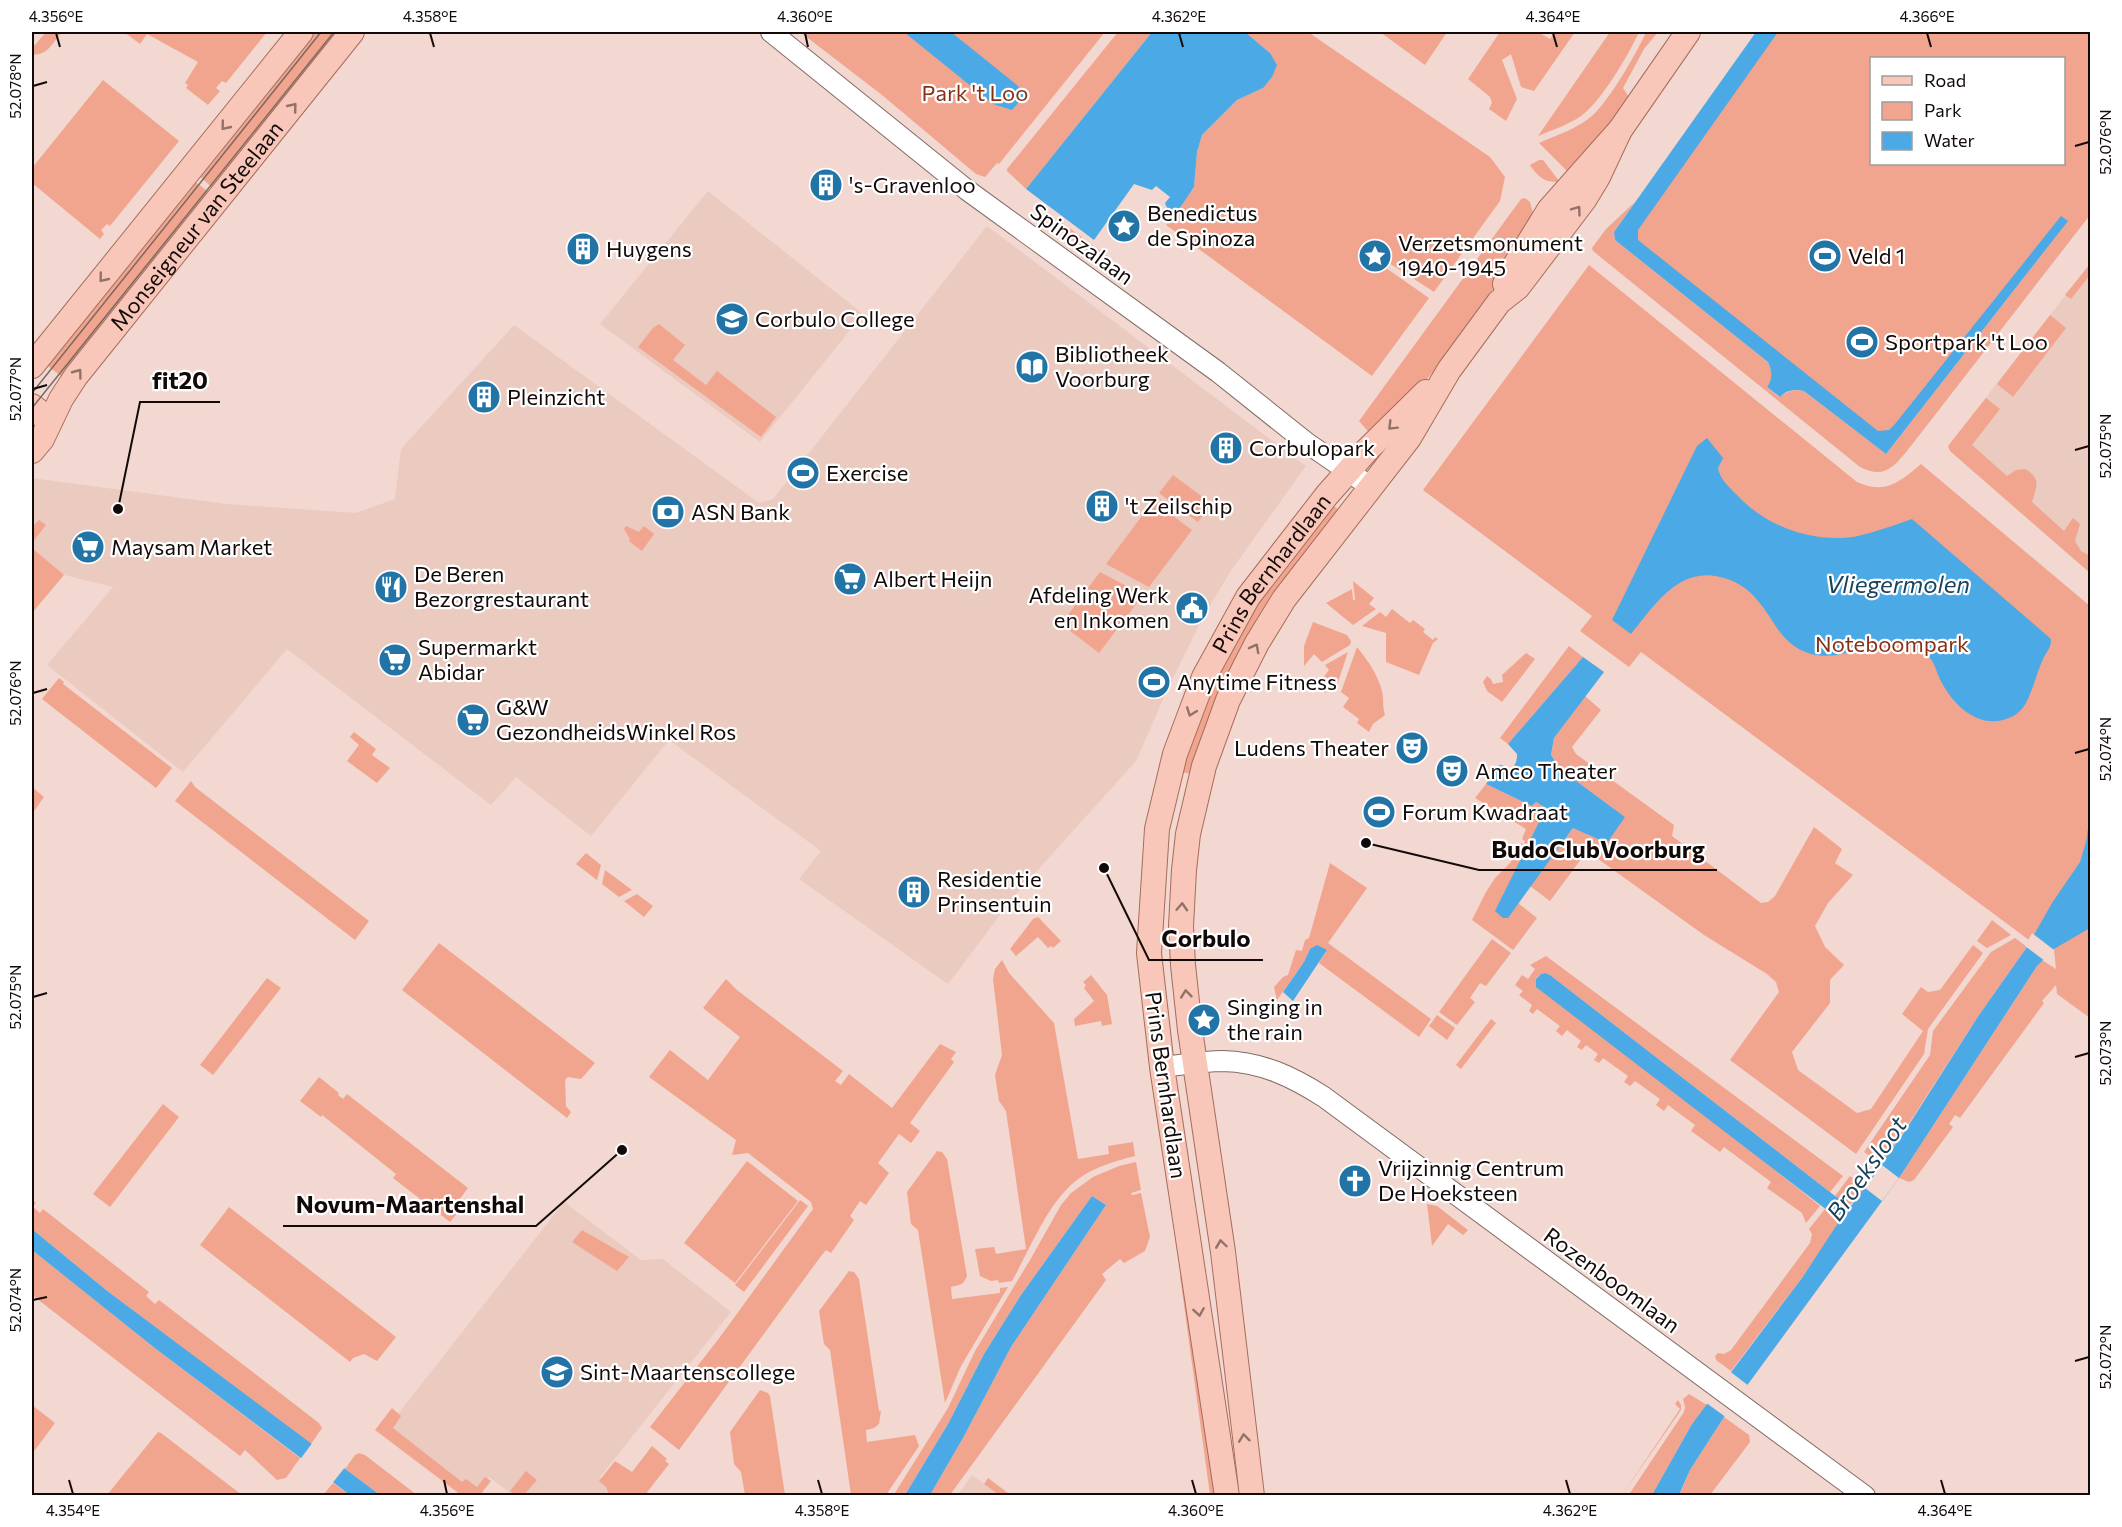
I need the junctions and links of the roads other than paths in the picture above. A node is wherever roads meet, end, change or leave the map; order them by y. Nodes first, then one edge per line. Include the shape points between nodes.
1 (301, 32) edge
2 (352, 32) edge
3 (771, 32) edge
4 (1688, 32) edge
5 (32, 366) edge
6 (1449, 370) junction
7 (32, 406) edge
8 (48, 423) junction
9 (32, 451) edge
10 (1348, 471) junction
11 (1371, 487) junction
12 (1195, 1064) junction
13 (1162, 1067) junction
14 (1227, 1496) edge
15 (1252, 1496) edge
16 (1865, 1496) edge

1 -> 5 main road, Monseigneur van Steelaan
8 -> 2 main road, Monseigneur van Steelaan via 76,376
3 - 10 street, Spinozalaan via 981,200
4 - 6 main road, Prins Bernhardlaan via 1620,130 1549,210 1509,275 1499,302
6 -> 10 main road, Prins Bernhardlaan
6 - 11 main road, Prins Bernhardlaan via 1408,438
7 - 8 main road
8 - 9 main road, Monseigneur van Steelaan
10 - 11 street, Spinozalaan
10 -> 13 main road, Prins Bernhardlaan via 1248,597 1204,677 1175,754 1157,829 1150,927 1149,952
12 -> 11 main road, Prins Bernhardlaan via 1181,926 1188,834 1204,766 1228,700 1257,643 1284,599
12 - 13 street, Rozenboomlaan
15 -> 12 main road, Prins Bernhardlaan
12 - 16 street, Rozenboomlaan via 1222,1061 1271,1069 1324,1097
13 -> 14 main road, Prins Bernhardlaan

